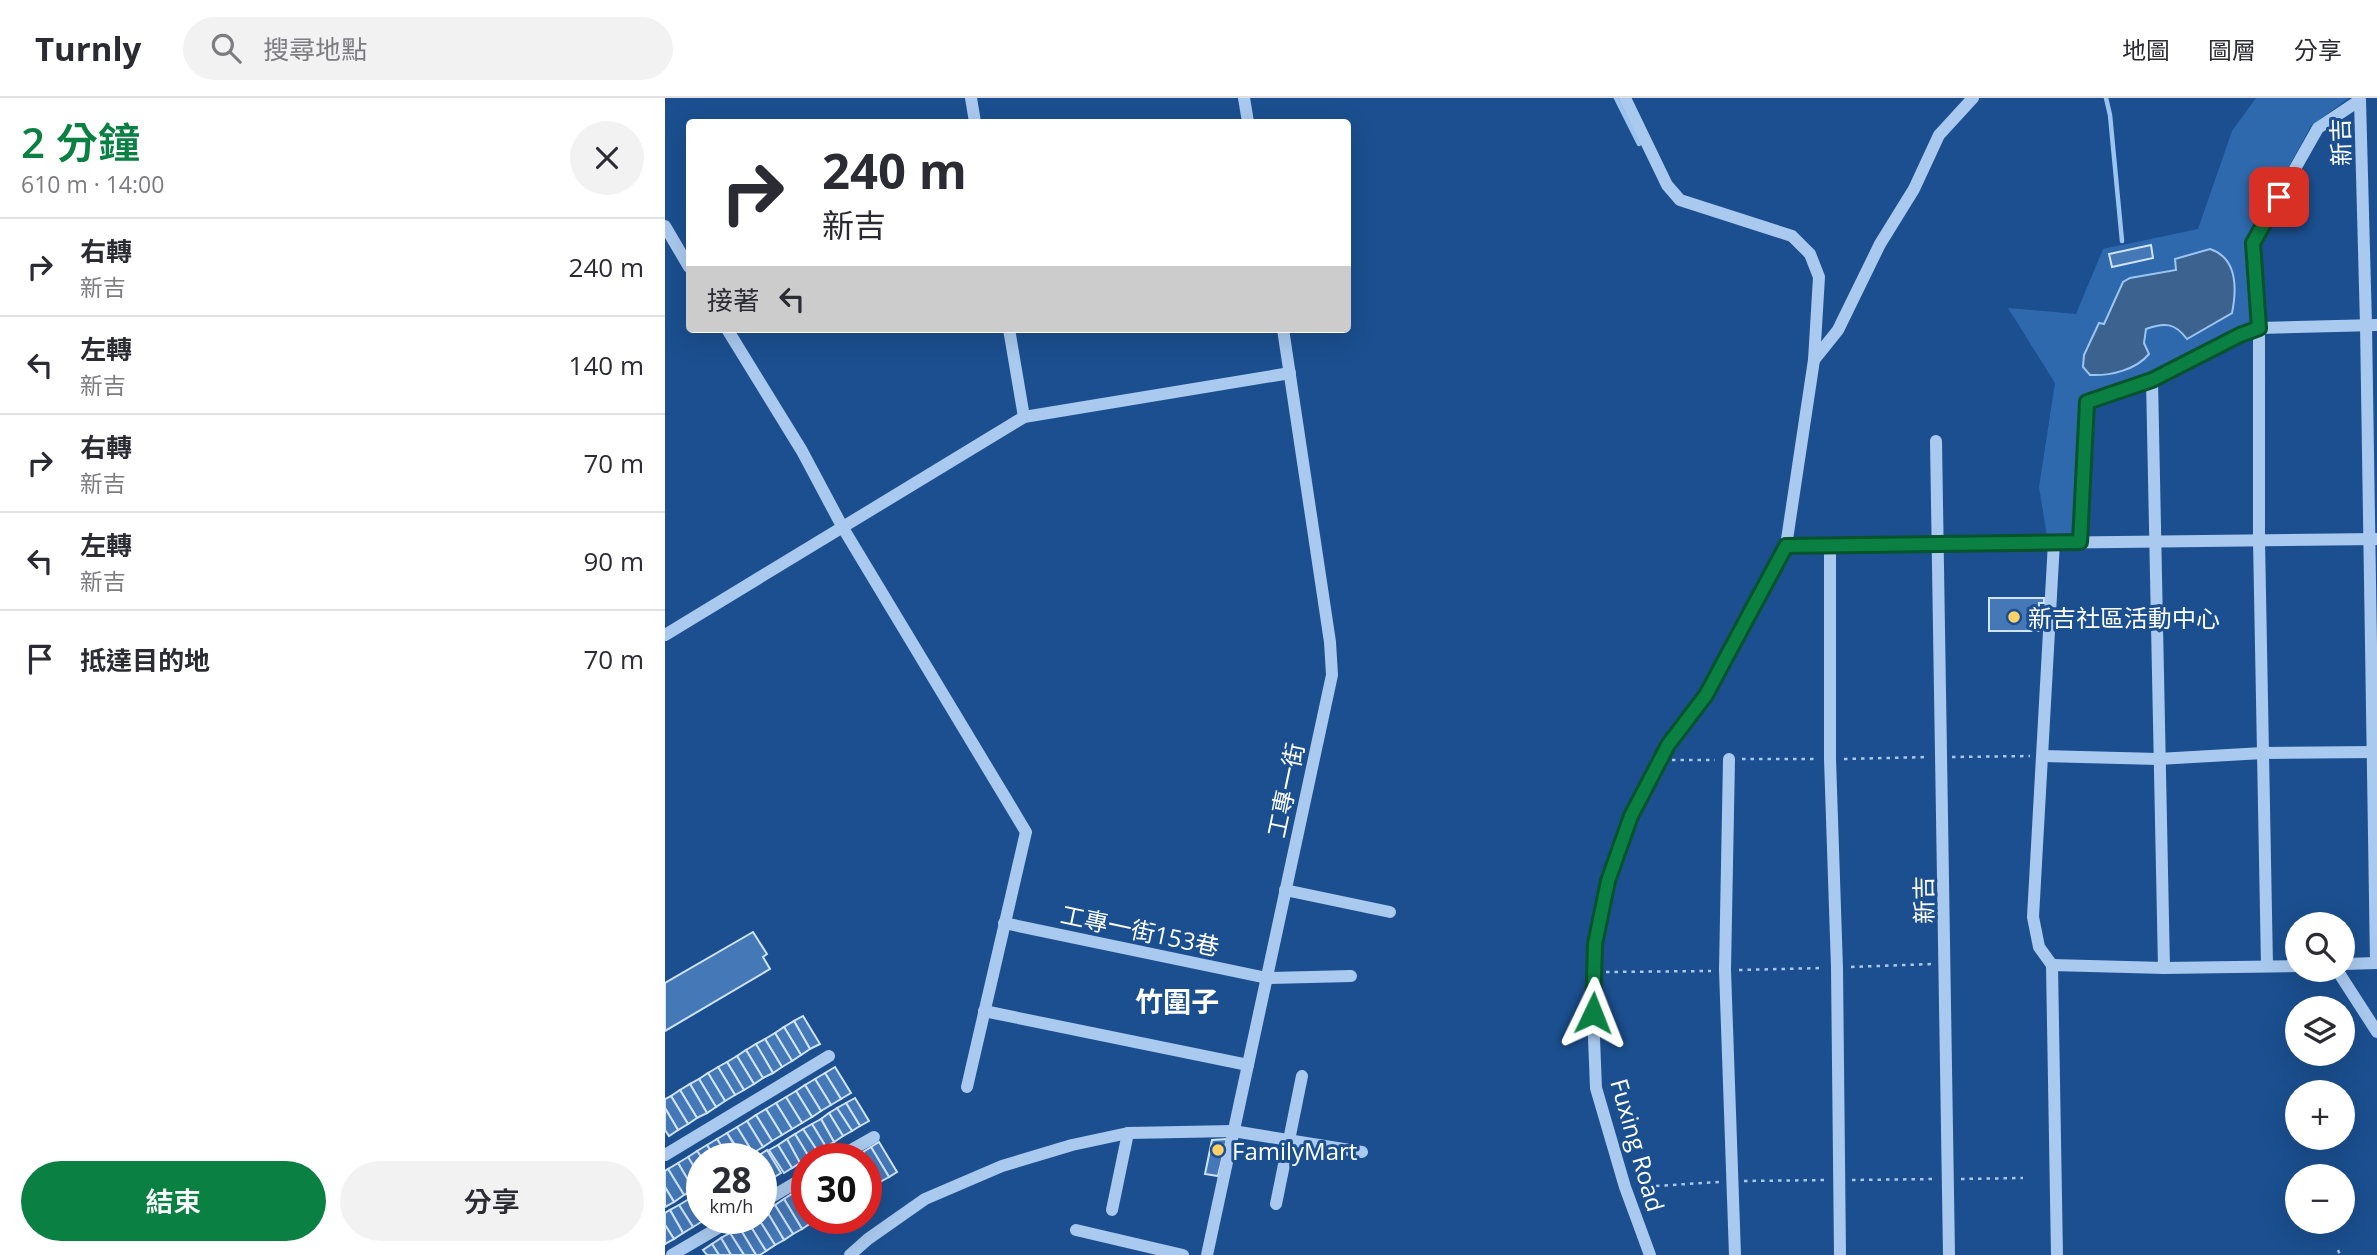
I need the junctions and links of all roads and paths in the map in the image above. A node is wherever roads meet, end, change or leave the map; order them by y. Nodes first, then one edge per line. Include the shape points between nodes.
1 (971, 98) edge
2 (1244, 98) edge
3 (1625, 98) edge
4 (1973, 98) edge
5 (2360, 99) edge
6 (974, 119) edge
7 (1248, 119) edge
8 (665, 226) edge
9 (686, 262) edge
10 (2371, 325) edge
11 (2259, 328) junction
12 (729, 333) edge
13 (1010, 333) edge
14 (1284, 333) edge
15 (1814, 360) junction
16 (1290, 373) junction
17 (2152, 380) junction
18 (1024, 417) junction
19 (1936, 441) dead end
20 (843, 528) junction
21 (2373, 539) edge
22 (2259, 540) junction
23 (2154, 541) junction
24 (2055, 542) junction
25 (2080, 542) junction
26 (1938, 544) junction
27 (1830, 545) junction
28 (1786, 546) junction
29 (665, 635) edge
30 (2375, 752) edge
31 (2263, 753) junction
32 (2043, 756) junction
33 (1941, 757) junction
34 (1830, 759) junction
35 (2158, 759) junction
36 (1659, 760) junction
37 (1729, 760) junction
38 (1285, 890) junction
39 (1390, 912) dead end
40 (1004, 923) junction
41 (2376, 963) edge
42 (1945, 964) junction
43 (2355, 964) edge
44 (2052, 965) junction
45 (2285, 965) edge
46 (2267, 966) junction
47 (1837, 968) junction
48 (2164, 968) junction
49 (1725, 970) junction
50 (1594, 972) junction
51 (1351, 976) dead end
52 (1267, 978) junction
53 (2345, 982) edge
54 (984, 1011) junction
55 (2377, 1032) edge
56 (829, 1056) dead end
57 (1248, 1066) junction
58 (1302, 1076) dead end
59 (967, 1087) dead end
60 (1233, 1130) junction
61 (1128, 1133) junction
62 (874, 1137) dead end
63 (1289, 1140) junction
64 (863, 1143) edge
65 (1363, 1152) dead end
66 (665, 1155) edge
67 (2023, 1178) dead end
68 (1948, 1179) junction
69 (1838, 1180) junction
70 (1732, 1181) junction
71 (1625, 1187) junction
72 (1276, 1204) dead end
73 (1112, 1210) dead end
74 (1076, 1230) dead end
75 (707, 1234) edge
76 (2338, 1250) dead end
77 (671, 1255) edge
78 (850, 1255) edge
79 (1183, 1255) edge
80 (1207, 1255) edge
81 (1650, 1255) edge
82 (1735, 1255) edge
83 (1840, 1255) edge
84 (1949, 1255) edge
85 (2057, 1255) edge
86 (2340, 1255) edge

1 - 6 street
2 - 7 street
3 - 15 street, Fuxing Road via 1667,185 1680,200 1792,236 1810,254 1818,277
4 - 15 street via 1939,135 1838,330
5 - 10 street, 新吉
5 - 11 street, 新吉 via 2318,128 2253,243
8 - 9 street
10 - 11 street
10 - 21 street, 新吉
11 - 17 street
11 - 22 street, 新吉
12 - 20 street
13 - 18 street
14 - 16 street, 工專一街
15 - 28 street, Fuxing Road
16 - 18 street
16 - 38 street, 工專一街 via 1332,675
17 - 23 street
17 - 25 street via 2087,402
18 - 20 street
19 - 26 street, 新吉
20 - 29 street
20 - 40 street via 1025,832
21 - 22 street
21 - 30 street, 新吉
22 - 23 street
22 - 31 street, 新吉
23 - 25 street
23 - 35 street
24 - 25 street
24 - 26 street
24 - 32 street
26 - 27 street
26 - 33 street, 新吉
27 - 28 street
27 - 34 street
28 - 36 street, Fuxing Road via 1706,695
30 - 31 street
30 - 41 street, 新吉
31 - 35 street
31 - 46 street, 新吉
32 - 33 path
32 - 35 street
32 - 44 street via 2033,917 2039,947
33 - 34 path
33 - 42 street, 新吉
34 - 37 path
34 - 47 street
35 - 48 street
36 - 37 path
36 - 50 street, Fuxing Road via 1616,854 1595,944
37 - 49 street
38 - 39 street
38 - 52 street, 工專一街
40 - 52 street, 工專一街153巷
40 - 54 street
41 - 43 street, 新吉
42 - 47 path
42 - 68 street, 新吉
44 - 48 street
44 - 85 street
45 - 46 street
46 - 48 street
47 - 49 path
47 - 69 street
49 - 50 path
49 - 70 street
50 - 71 street, Fuxing Road via 1596,1088
51 - 52 street, 工專一街153巷
52 - 57 street, 工專一街
53 - 55 street
54 - 57 street
54 - 59 street
56 - 66 street
57 - 60 street, 工專一街
58 - 63 street
60 - 61 street
60 - 63 street
60 - 80 street, 工專一街
61 - 73 street
61 - 78 street via 1002,1166 925,1199
62 - 64 street
63 - 65 street
63 - 72 street
67 - 68 path
68 - 69 path
68 - 84 street, 新吉
69 - 70 path
69 - 83 street
70 - 71 path
70 - 82 street
71 - 81 street, Fuxing Road
74 - 79 street
75 - 77 street
76 - 86 path

